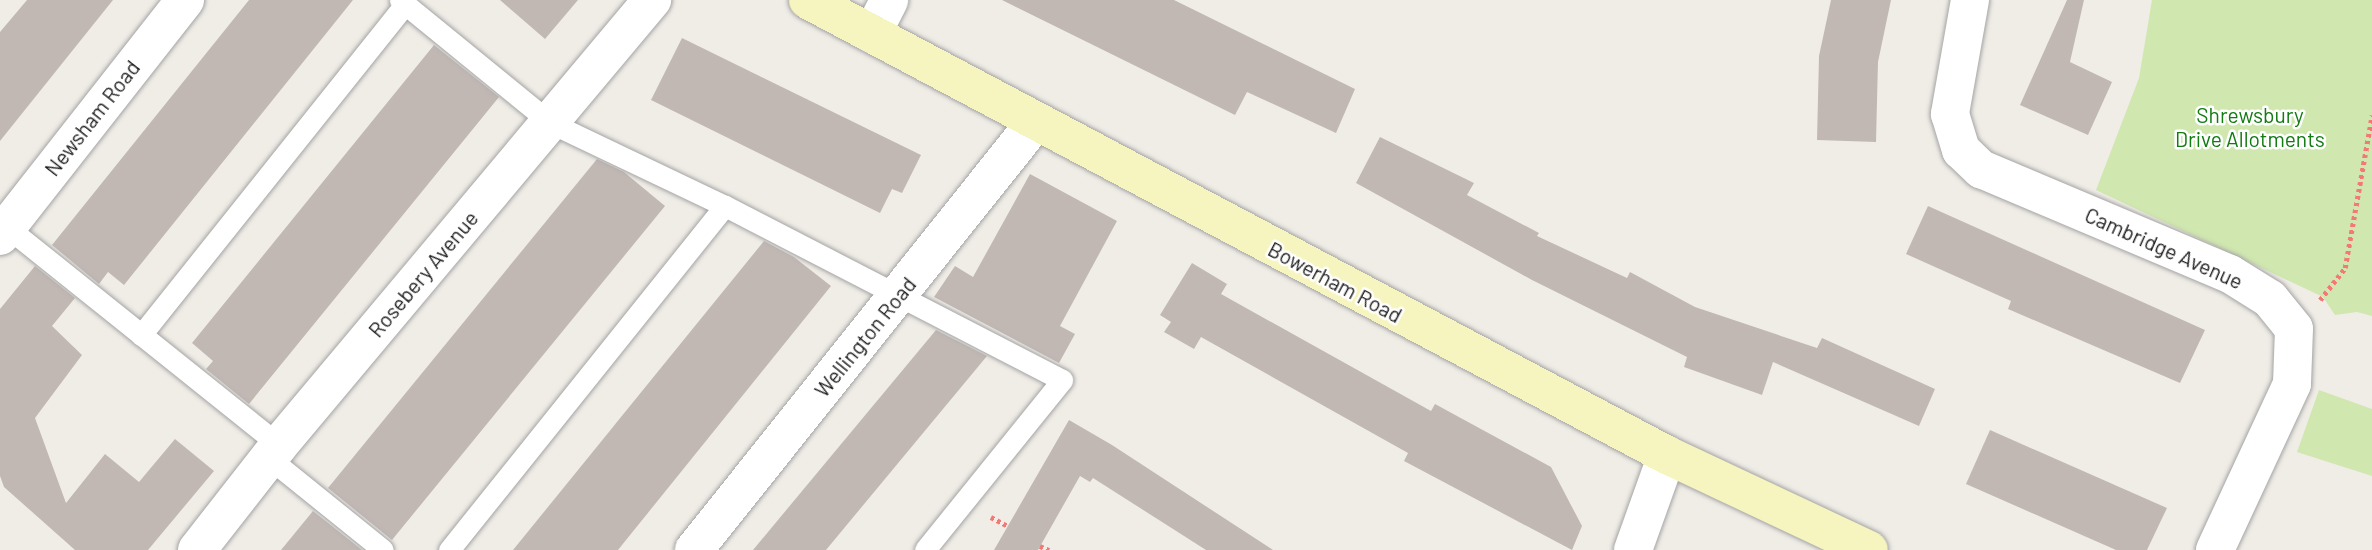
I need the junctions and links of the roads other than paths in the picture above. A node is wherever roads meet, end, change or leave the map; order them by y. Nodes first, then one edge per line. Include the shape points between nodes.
1 (185, 0) edge
2 (652, 0) edge
3 (808, 0) edge
4 (889, 0) edge
5 (1970, 0) edge
6 (402, 2) edge
7 (873, 34) junction
8 (551, 122) junction
9 (1034, 124) junction
10 (725, 206) junction
11 (4, 231) edge
12 (900, 294) junction
13 (141, 335) junction
14 (274, 452) junction
15 (1667, 455) junction
16 (197, 550) edge
17 (383, 550) edge
18 (449, 550) edge
19 (694, 550) edge
20 (925, 550) edge
21 (1633, 550) edge
22 (1869, 550) edge
23 (2215, 550) edge

1 - 11 street, Newsham Road
2 - 8 street, Rosebery Avenue
3 - 7 street, Bowerham Road
4 - 7 street
5 - 23 street, Cambridge Avenue via 1950,114 1961,150 1981,169 2230,274 2270,299 2294,329 2292,384
6 - 8 lane
6 - 13 lane
7 - 9 street, Bowerham Road
8 - 10 lane
8 - 14 street, Rosebery Avenue
9 - 12 street, Wellington Road
9 - 15 street, Bowerham Road
10 - 12 lane
10 - 18 lane
11 - 13 lane
12 - 19 street, Wellington Road
12 - 20 lane via 1062,380
13 - 14 lane
14 - 16 street, Rosebery Avenue
14 - 17 lane
15 - 21 street
15 - 22 street, Bowerham Road

